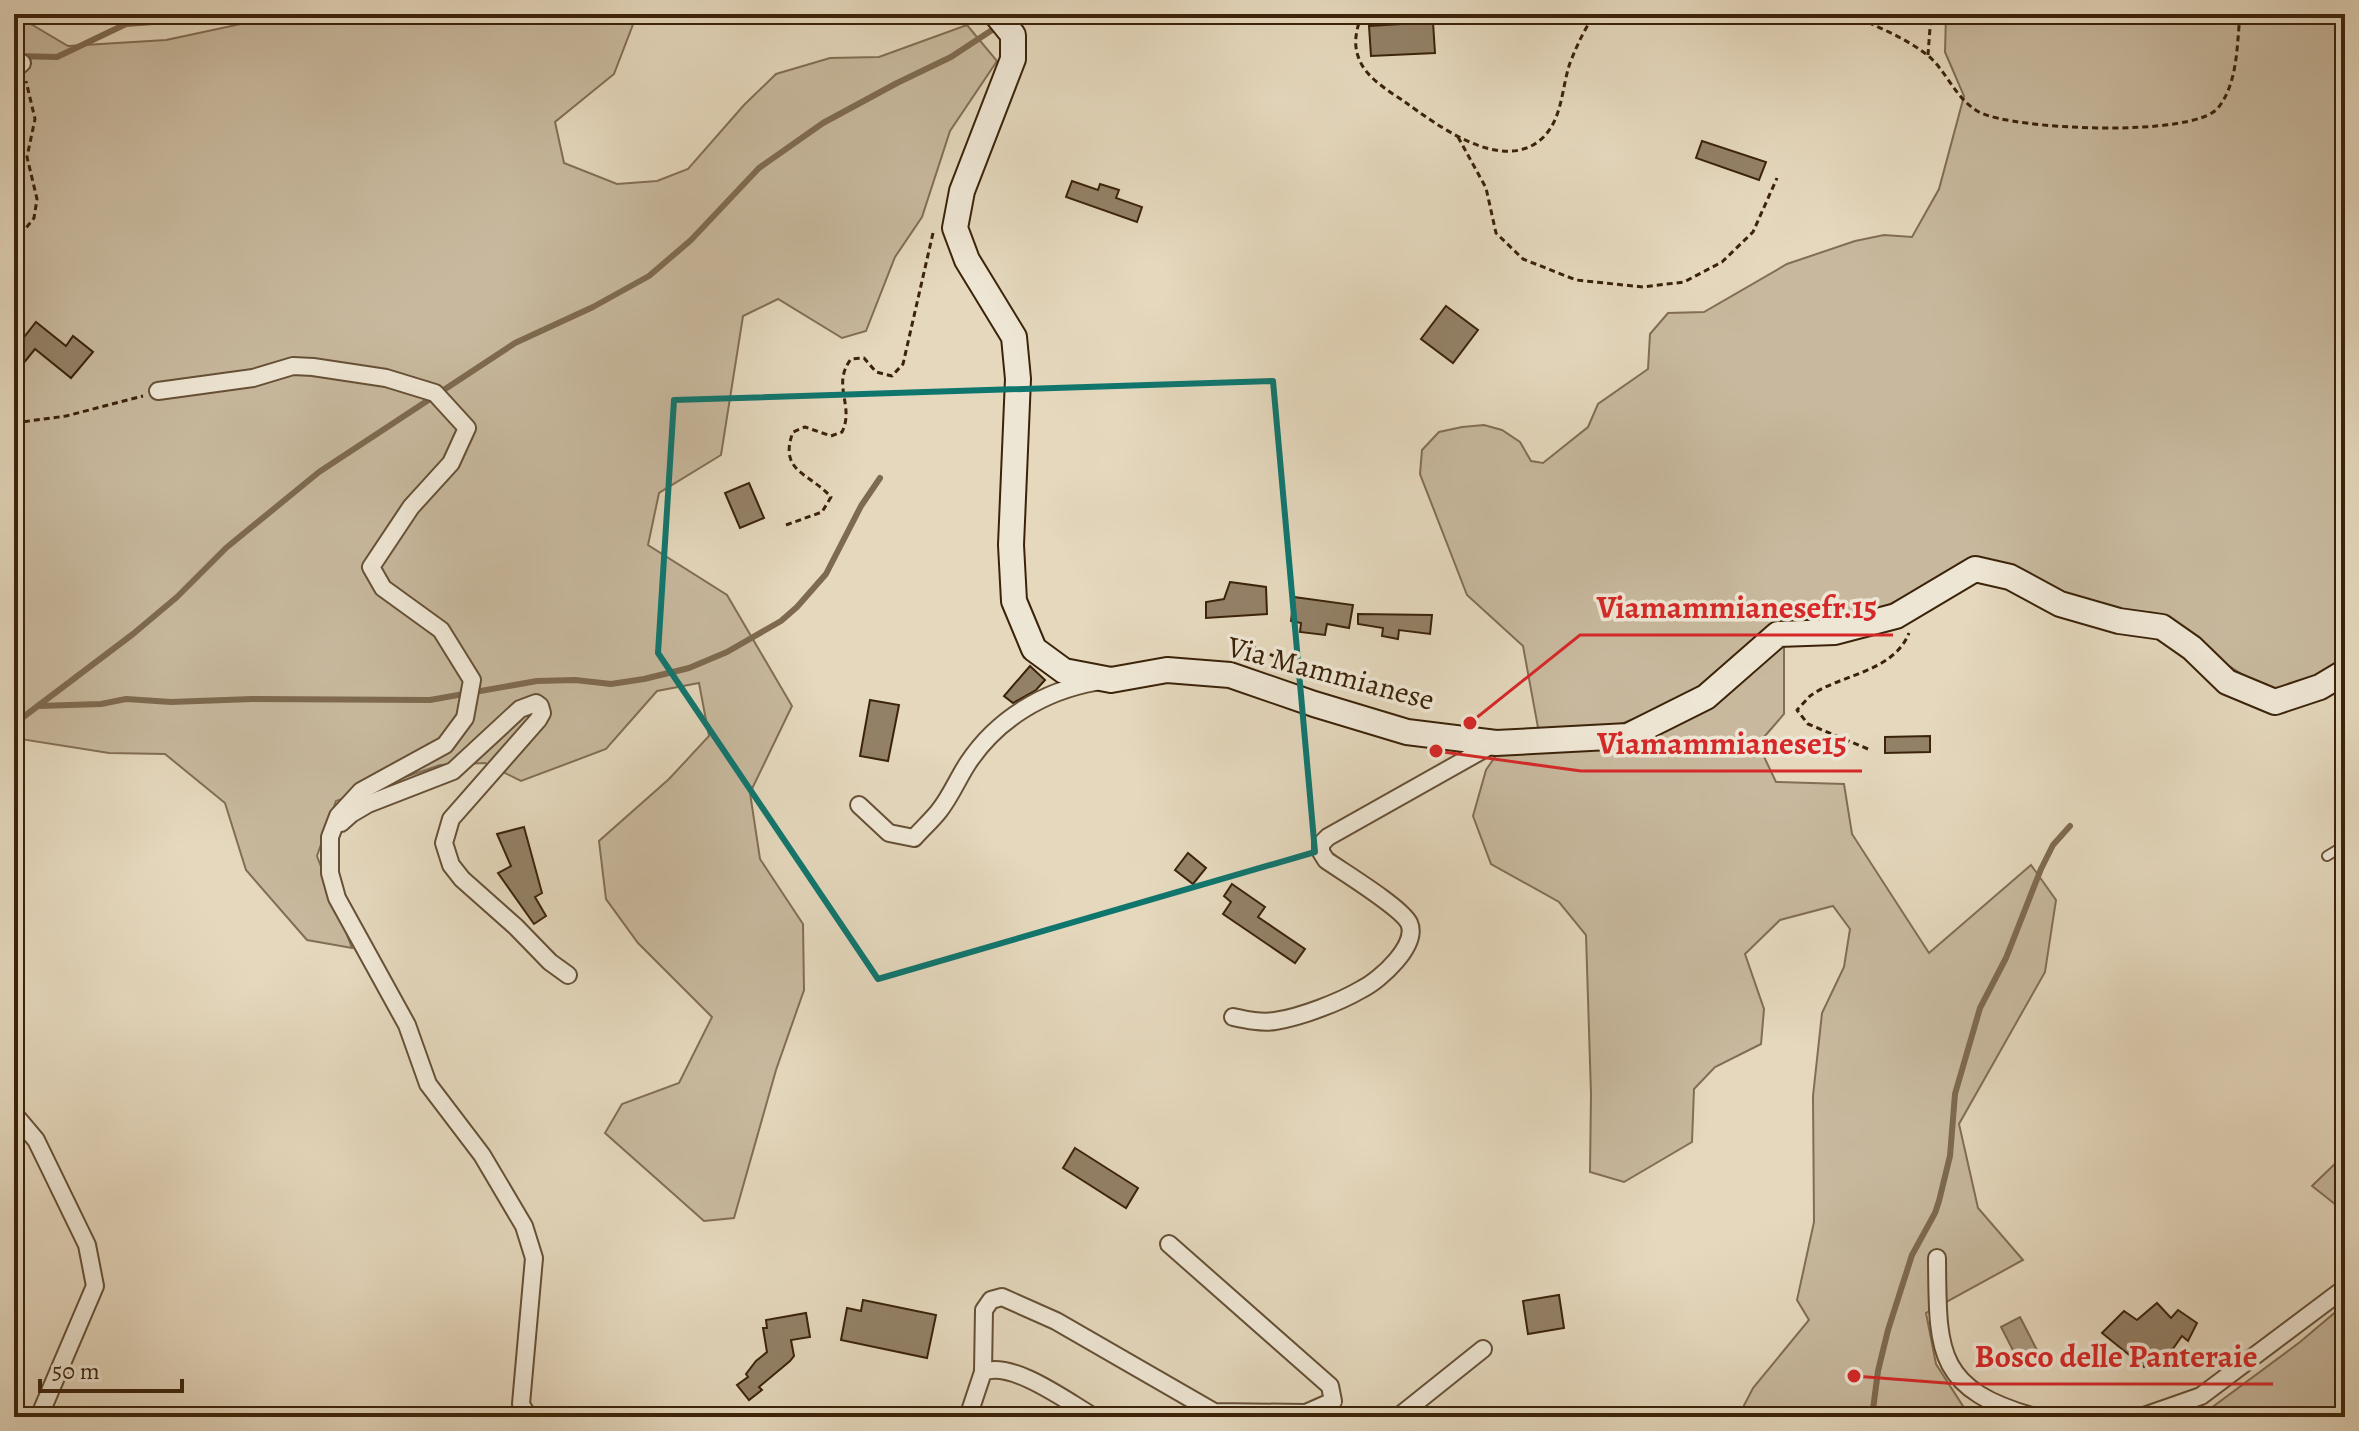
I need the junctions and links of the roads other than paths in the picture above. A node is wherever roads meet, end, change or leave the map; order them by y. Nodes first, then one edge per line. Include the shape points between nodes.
1 (996, 14) edge
2 (158, 391) road end
3 (2345, 672) edge
4 (1111, 680) junction
5 (1496, 743) junction
6 (859, 805) dead end
7 (330, 837) junction
8 (2345, 845) edge
9 (2327, 856) dead end
10 (568, 975) dead end
11 (1233, 1017) dead end
12 (14, 1114) edge
13 (1169, 1244) dead end
14 (1937, 1258) dead end
15 (2345, 1288) edge
16 (1483, 1349) dead end
17 (983, 1372) junction
18 (39, 1417) edge
19 (528, 1417) edge
20 (968, 1417) edge
21 (1094, 1417) edge
22 (1398, 1417) edge
23 (2035, 1417) edge
24 (2141, 1417) edge

1 - 4 main road, Via Mammianese via 1013,35 1013,59 962,191 955,228 967,260 1014,337 1014,601 1034,649 1064,671
2 - 7 street via 253,378 293,366 313,367 386,378 435,393 467,428 451,463 411,507 371,567 383,588 441,630 472,680 465,718 445,745 361,791 338,816
3 - 5 main road, Via Mammianese via 2275,702 2227,682 2162,627 2060,604 2010,577 1975,569 1896,616 1835,632 1778,634 1706,697 1628,736
4 - 5 main road, Via Mammianese via 1167,670 1230,675 1407,732
4 - 6 street via 1068,687 1035,701 996,730 914,838 889,833
5 - 11 street via 1321,844 1326,860 1399,911 1409,924 1406,950 1364,989 1310,1011 1274,1021
7 - 10 street via 368,804 453,771 520,709 536,703 542,713 538,720 451,819 444,843 462,879
7 - 19 street via 330,873 337,898 407,1025 428,1084 482,1155 524,1226 534,1258 521,1404
8 - 9 lane
12 - 18 street via 36,1140 87,1245 95,1286
13 - 17 street via 1330,1386 1333,1401 1306,1413 1214,1412 1056,1321 1002,1297 991,1300 984,1310
14 - 23 street via 1938,1327 1947,1363 1969,1389 2005,1409
15 - 24 street via 2201,1396
16 - 22 street
17 - 20 street
17 - 21 street via 992,1368 1022,1376

